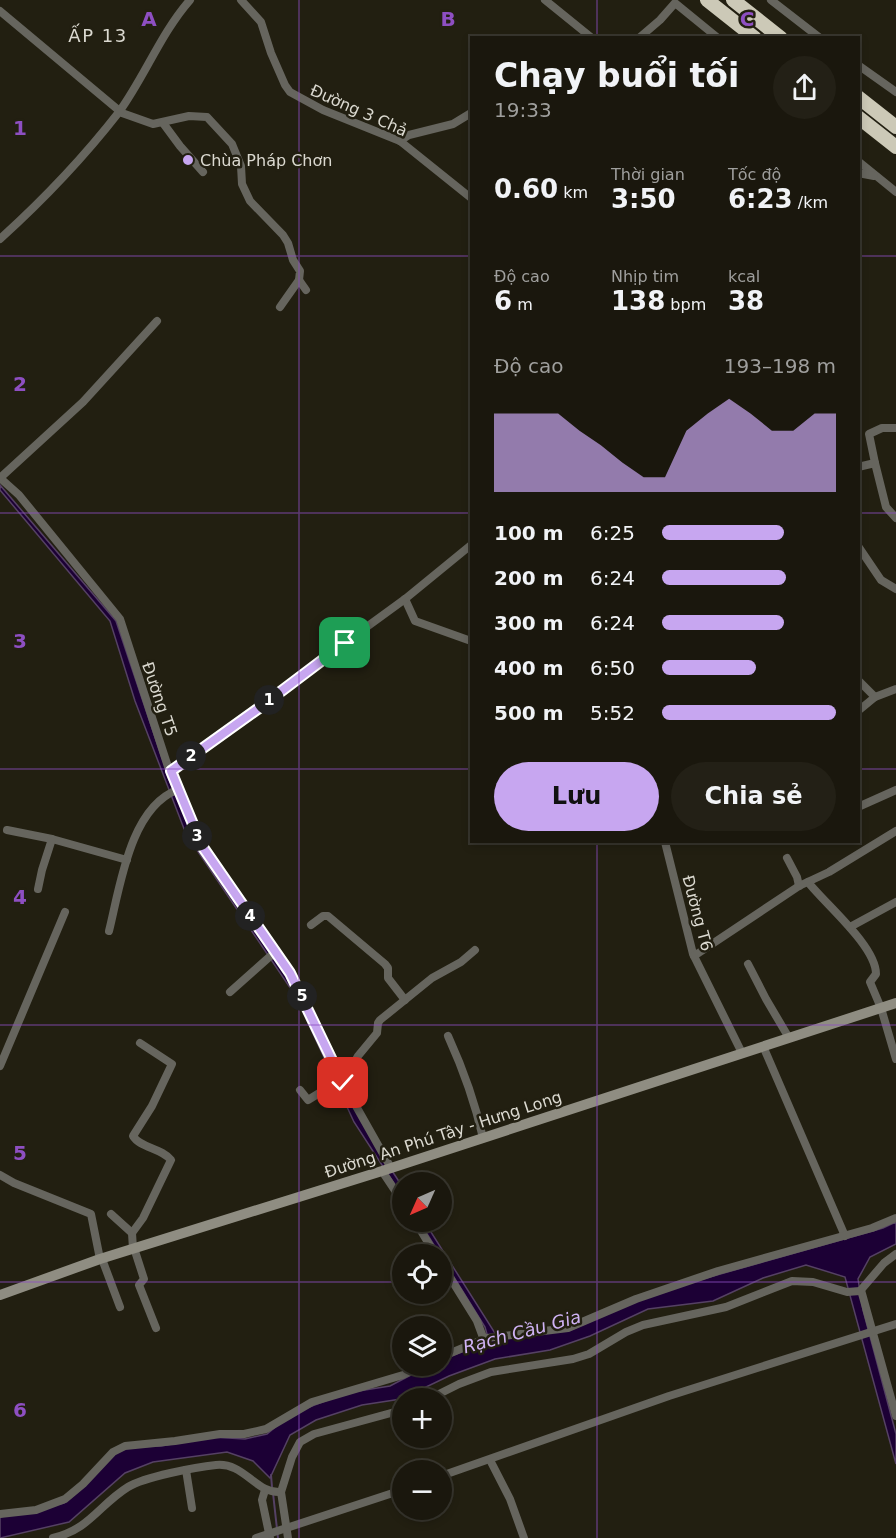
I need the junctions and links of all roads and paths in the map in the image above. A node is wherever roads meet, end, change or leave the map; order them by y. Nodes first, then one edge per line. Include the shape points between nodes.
1 (190, 0) edge
2 (241, 0) edge
3 (545, 0) edge
4 (707, 0) edge
5 (733, 0) edge
6 (771, 0) edge
7 (673, 2) edge
8 (0, 11) edge
9 (590, 36) edge
10 (641, 36) edge
11 (716, 36) edge
12 (752, 36) edge
13 (779, 36) edge
14 (817, 36) edge
15 (860, 66) edge
16 (896, 92) edge
17 (860, 99) edge
18 (118, 111) junction
19 (470, 113) edge
20 (860, 119) edge
21 (163, 123) junction
22 (896, 126) edge
23 (400, 141) junction
24 (896, 147) edge
25 (860, 163) edge
26 (203, 172) dead end
27 (860, 173) edge
28 (876, 176) junction
29 (896, 192) edge
30 (470, 197) edge
31 (0, 239) edge
32 (299, 280) junction
33 (306, 290) dead end
34 (280, 307) dead end
35 (157, 321) dead end
36 (896, 428) edge
37 (875, 463) junction
38 (860, 467) edge
39 (0, 478) edge
40 (896, 519) edge
41 (470, 546) edge
42 (860, 549) edge
43 (896, 589) edge
44 (405, 599) junction
45 (470, 641) edge
46 (860, 682) edge
47 (896, 689) edge
48 (875, 697) junction
49 (860, 709) edge
50 (171, 771) junction
51 (896, 790) edge
52 (174, 791) junction
53 (860, 805) edge
54 (7, 830) dead end
55 (895, 834) edge
56 (52, 839) junction
57 (664, 843) edge
58 (787, 858) dead end
59 (127, 860) junction
60 (808, 882) junction
61 (799, 886) junction
62 (38, 889) dead end
63 (896, 902) edge
64 (65, 912) dead end
65 (311, 925) dead end
66 (850, 927) junction
67 (109, 931) dead end
68 (475, 950) dead end
69 (272, 955) junction
70 (694, 956) junction
71 (748, 964) dead end
72 (230, 992) dead end
73 (405, 1000) junction
74 (896, 1003) edge
75 (881, 1008) junction
76 (448, 1036) dead end
77 (789, 1038) junction
78 (140, 1043) dead end
79 (763, 1046) junction
80 (742, 1053) junction
81 (896, 1059) edge
82 (0, 1066) edge
83 (340, 1084) junction
84 (300, 1090) dead end
85 (483, 1138) junction
86 (385, 1170) junction
87 (0, 1175) edge
88 (392, 1183) edge
89 (111, 1214) dead end
90 (896, 1218) edge
91 (132, 1233) junction
92 (845, 1236) junction
93 (134, 1249) junction
94 (896, 1254) edge
95 (101, 1259) junction
96 (452, 1281) edge
97 (861, 1291) junction
98 (0, 1294) edge
99 (120, 1306) dead end
100 (896, 1324) edge
101 (156, 1328) dead end
102 (872, 1332) junction
103 (486, 1339) junction
104 (452, 1353) edge
105 (400, 1376) edge
106 (451, 1388) edge
107 (392, 1413) edge
108 (896, 1416) edge
109 (489, 1460) junction
110 (186, 1470) junction
111 (452, 1472) edge
112 (265, 1490) junction
113 (279, 1492) junction
114 (392, 1493) edge
115 (192, 1508) dead end
116 (0, 1514) edge
117 (287, 1528) junction
118 (269, 1536) edge
119 (53, 1538) edge
120 (256, 1538) edge
121 (288, 1538) edge
122 (524, 1538) edge

1 - 18 street via 174,18
2 - 23 street, Đường 3 Chả via 261,22 290,92 323,110
3 - 9 street
4 - 12 highway
5 - 13 highway
6 - 14 street
7 - 10 street
7 - 11 street
8 - 18 street
15 - 16 street
17 - 22 highway
18 - 21 street via 148,123
18 - 31 street via 36,206
19 - 23 street via 453,124
20 - 24 highway
21 - 26 street
21 - 32 street via 189,116 204,117 230,141 247,195 256,210 285,238 300,271
23 - 30 street, Đường 3 Chả
25 - 28 street
27 - 28 street
28 - 29 street
32 - 33 street
32 - 34 street
35 - 39 street via 83,402
36 - 37 street via 882,428 869,434
37 - 38 street
37 - 40 street via 886,507
39 - 50 street, Đường T5 via 19,495 120,619
41 - 44 street
42 - 43 street via 881,580
44 - 45 street via 415,621
44 - 50 street
46 - 48 street
47 - 48 street
48 - 49 street
50 - 52 street, Đường T5
51 - 53 street
52 - 59 street via 145,817
52 - 69 street, Đường T5 via 202,846
54 - 56 street
55 - 60 street
56 - 59 street
56 - 62 street
57 - 70 street, Đường T6
58 - 61 street
59 - 67 street
60 - 61 street
60 - 66 street
61 - 70 street
63 - 66 street
64 - 82 street
65 - 73 street via 328,916 385,964 387,978
66 - 75 street via 865,946 876,970 870,982
68 - 73 street
69 - 72 street
69 - 83 street, Đường T5 via 290,973 305,1001
70 - 80 street, Đường T6
71 - 77 street
73 - 83 street via 378,1023 377,1033
74 - 75 street, Đường An Phú Tây - Hưng Long
75 - 77 street, Đường An Phú Tây - Hưng Long
75 - 81 street
76 - 85 street via 462,1067
77 - 79 street, Đường An Phú Tây - Hưng Long
78 - 91 street via 172,1064 133,1136 171,1160
79 - 80 street, Đường An Phú Tây - Hưng Long
79 - 92 street
80 - 85 street, Đường An Phú Tây - Hưng Long
83 - 84 street via 308,1100
83 - 86 street, Đường T5
85 - 86 street, Đường An Phú Tây - Hưng Long
86 - 88 street, Đường T5
86 - 93 street, Đường An Phú Tây - Hưng Long
87 - 95 street via 91,1214
89 - 91 street
90 - 92 street
91 - 93 street
92 - 103 street via 684,1283 568,1328
93 - 95 street, Đường An Phú Tây - Hưng Long
93 - 101 street via 144,1278 139,1285
94 - 97 street
95 - 98 street, Đường An Phú Tây - Hưng Long
95 - 99 street
96 - 103 street
97 - 102 street
97 - 106 street via 792,1281 726,1307 643,1325 589,1354 491,1372
100 - 102 street
102 - 108 street
102 - 109 street via 669,1396
103 - 104 street
105 - 116 street via 312,1402 266,1429 125,1446 109,1456 65,1499 36,1510
107 - 113 street via 304,1439 296,1448
109 - 111 street
109 - 122 street via 510,1499
110 - 112 street via 229,1465
110 - 115 street
110 - 119 street via 130,1486 87,1523
112 - 113 street
112 - 118 street via 262,1500
113 - 117 street
114 - 117 street
117 - 118 street
117 - 121 street
118 - 120 street

